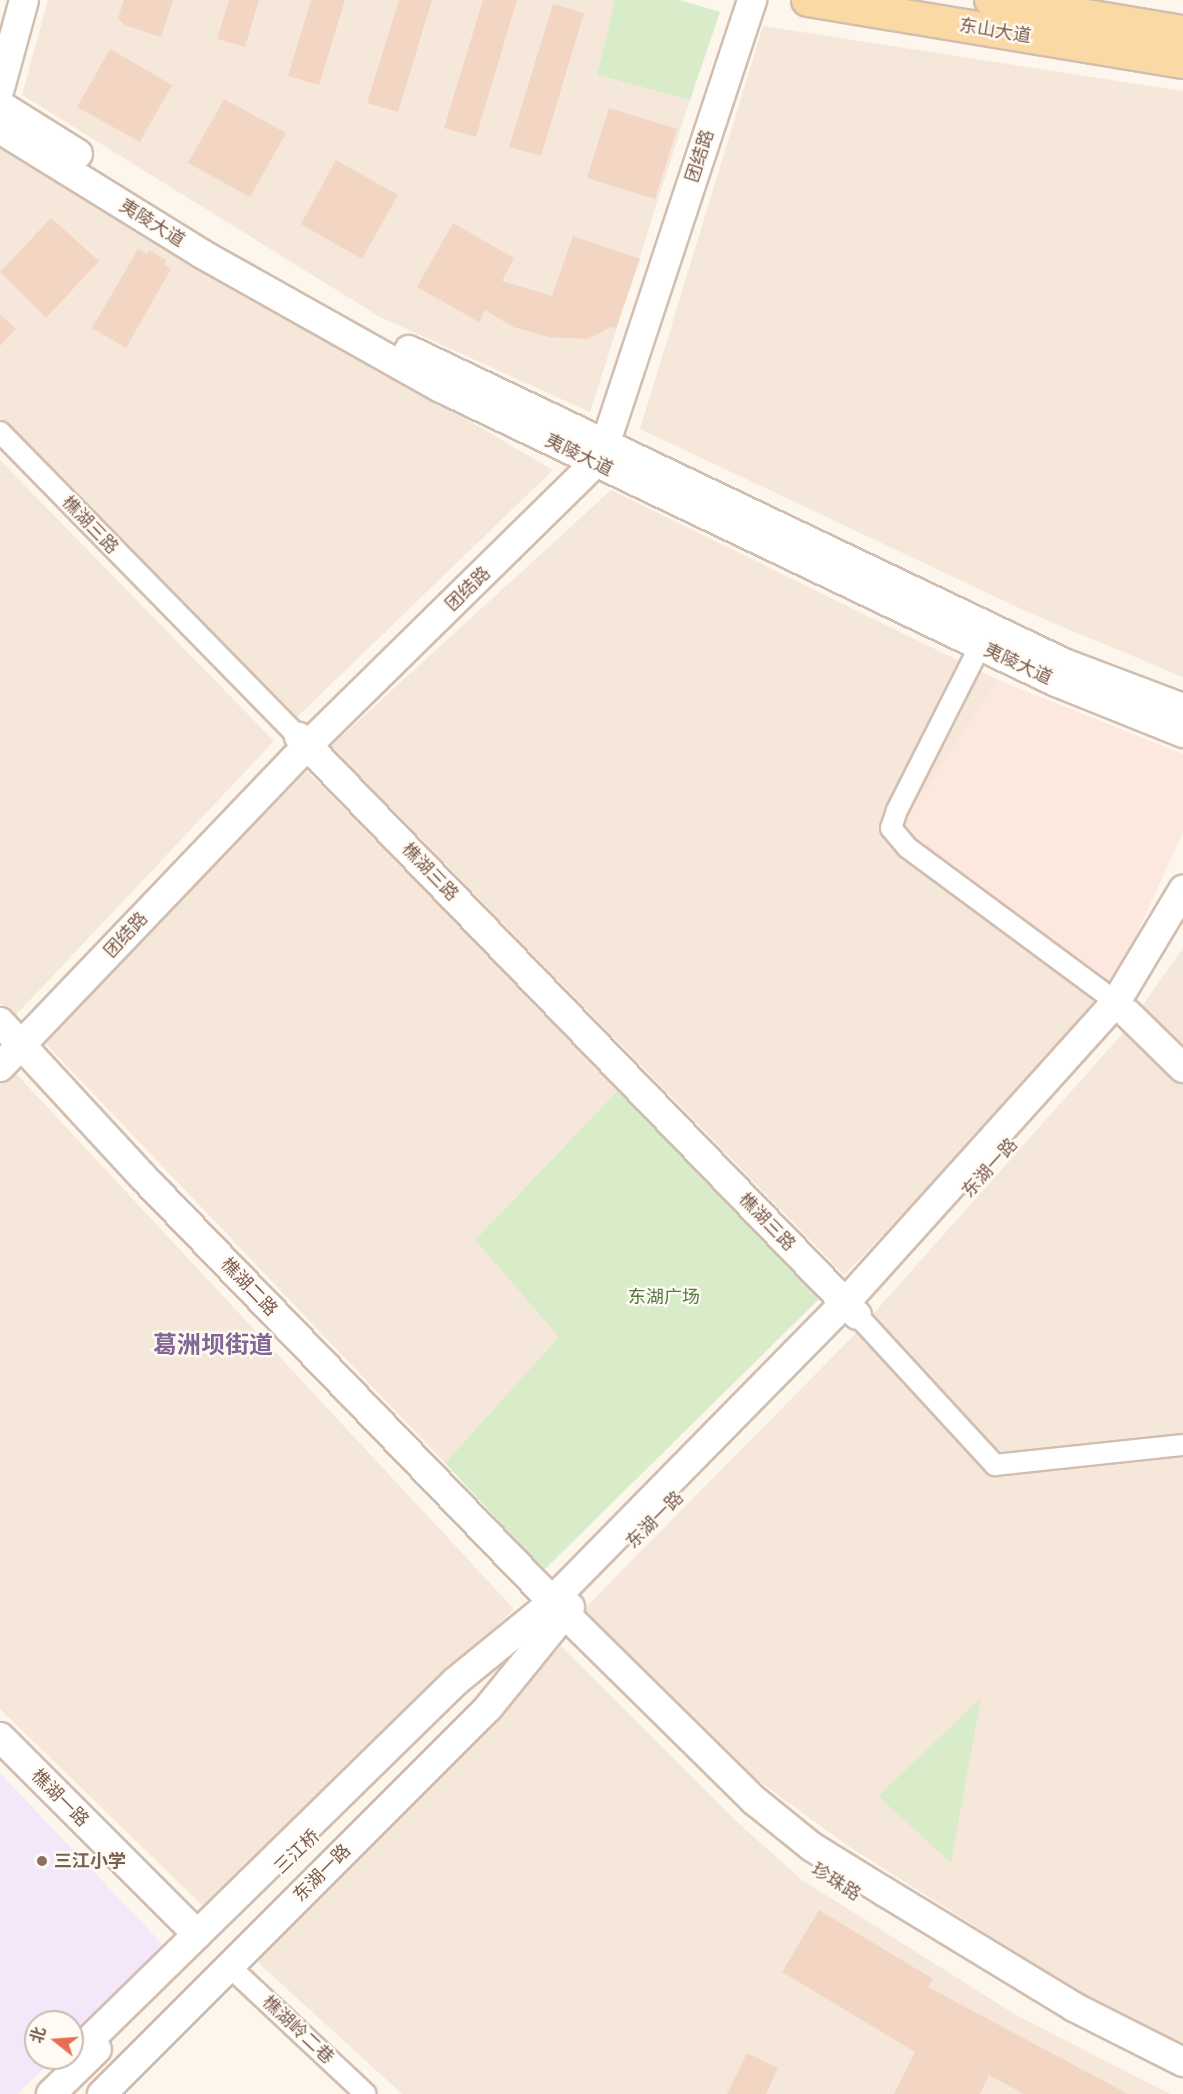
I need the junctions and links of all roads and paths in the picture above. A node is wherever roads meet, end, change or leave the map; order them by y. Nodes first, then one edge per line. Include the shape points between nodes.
1 (24, 0) edge
2 (739, 0) edge
3 (752, 0) edge
4 (808, 0) edge
5 (991, 0) edge
6 (1183, 32) edge
7 (1183, 62) edge
8 (0, 88) edge
9 (0, 105) edge
10 (0, 129) edge
11 (0, 432) edge
12 (594, 452) junction
13 (980, 646) junction
14 (1183, 708) edge
15 (1183, 733) edge
16 (303, 741) junction
17 (1183, 890) edge
18 (1183, 924) edge
19 (1122, 1008) junction
20 (6, 1046) edge
21 (1183, 1068) edge
22 (851, 1309) junction
23 (1183, 1445) edge
24 (554, 1612) junction
25 (0, 1737) edge
26 (197, 1934) junction
27 (229, 1966) junction
28 (84, 2046) edge
29 (1183, 2062) edge
30 (60, 2070) edge
31 (1183, 2081) edge
32 (35, 2094) edge
33 (51, 2094) edge
34 (76, 2094) edge
35 (102, 2094) edge
36 (366, 2094) edge

1 - 8 main road
2 - 12 main road, 团结路
3 - 12 main road, 团结路
4 - 7 main road, 东山大道
5 - 6 main road, 东山大道
9 - 12 main road, 夷陵大道 via 341,315
10 - 12 main road, 夷陵大道 via 202,254 441,388
11 - 16 street, 樵湖三路
12 - 13 main road, 夷陵大道
12 - 14 main road, 夷陵大道 via 1064,663
12 - 16 main road, 团结路
13 - 15 main road, 夷陵大道 via 1056,682
13 - 19 street via 891,828 908,848
16 - 20 main road, 团结路
16 - 22 main road, 樵湖三路
17 - 19 main road
18 - 19 main road
19 - 21 main road
19 - 22 main road
20 - 24 main road, 樵湖二路
22 - 23 street via 995,1465
22 - 24 main road
24 - 26 main road via 456,1682
24 - 27 main road, 东湖一路 via 488,1708
24 - 29 main road, 珍珠路 via 755,1801 812,1847 1074,2007
24 - 31 main road, 珍珠路 via 744,1814 802,1861 1066,2023
24 - 33 main road, 三江桥
24 - 34 main road, 三江桥
25 - 26 main road, 樵湖一路
26 - 28 main road
27 - 35 main road, 东湖一路
27 - 36 street, 樵湖岭二巷
30 - 32 main road

